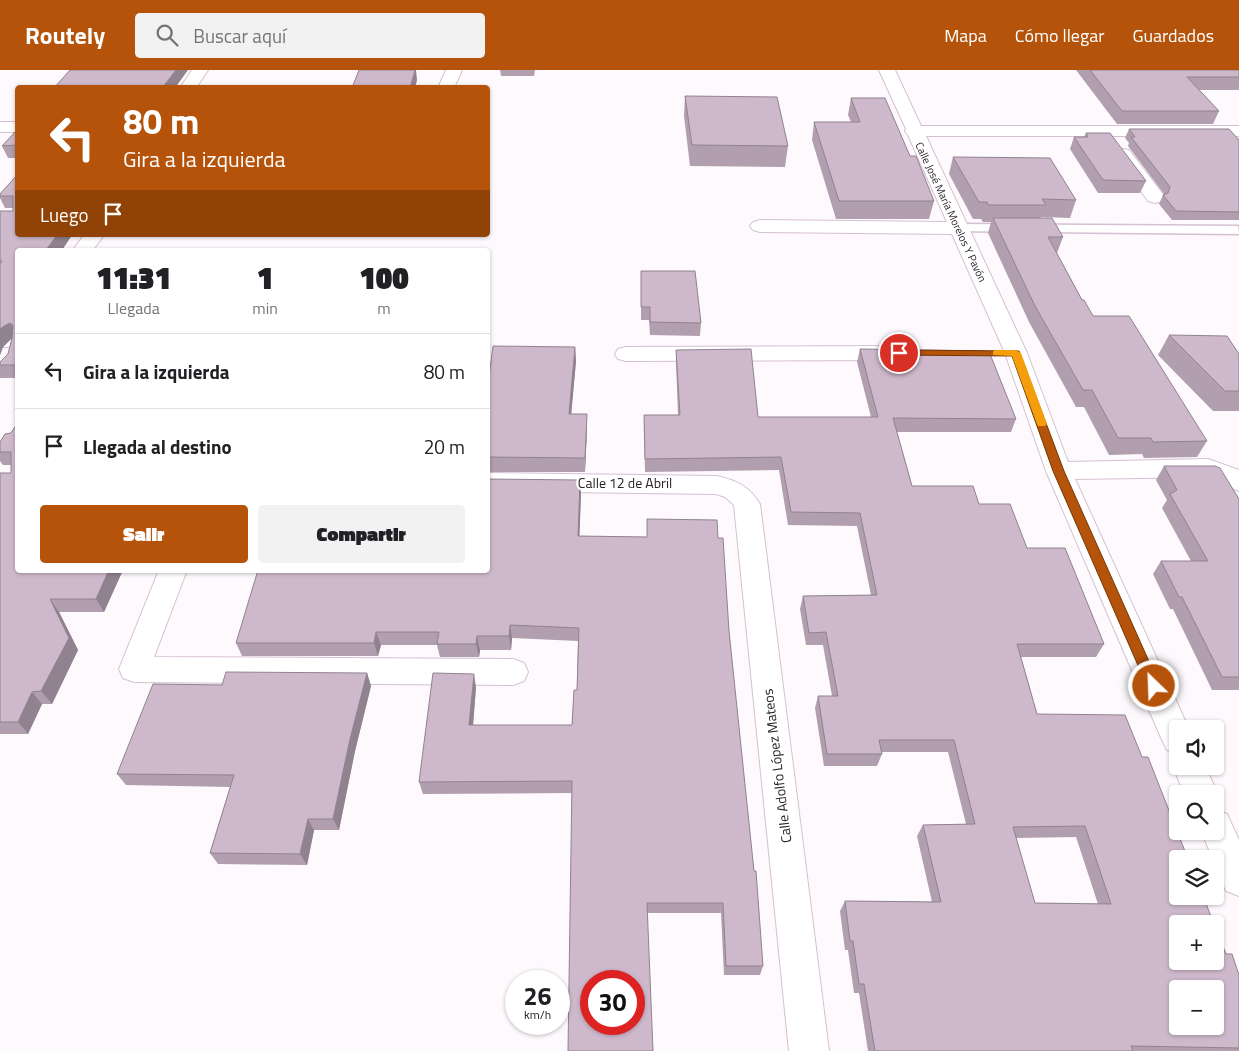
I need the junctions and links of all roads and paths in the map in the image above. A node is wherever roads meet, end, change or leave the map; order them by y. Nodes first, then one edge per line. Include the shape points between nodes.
1 (200, 70) edge
2 (454, 70) edge
3 (887, 70) edge
4 (190, 85) edge
5 (447, 85) edge
6 (0, 127) edge
7 (15, 127) edge
8 (913, 131) junction
9 (1106, 131) junction
10 (1239, 131) edge
11 (1154, 198) dead end
12 (760, 226) dead end
13 (960, 228) junction
14 (1238, 230) dead end
15 (93, 237) edge
16 (84, 248) edge
17 (918, 353) edge
18 (626, 354) dead end
19 (1058, 471) junction
20 (490, 482) edge
21 (1239, 482) edge
22 (732, 488) joint
23 (172, 573) edge
24 (513, 672) dead end
25 (1169, 720) edge
26 (1222, 840) edge
27 (1239, 879) edge
28 (810, 1051) edge

1 - 4 street
2 - 5 street
3 - 8 street, Calle José María Morelos Y Pavón
6 - 7 street
8 - 9 street
8 - 13 street, Calle José María Morelos Y Pavón
9 - 10 street
9 - 11 street
12 - 13 street
13 - 14 lane
13 - 19 street, Calle José María Morelos Y Pavón via 1006,353
15 - 16 street
17 - 18 street
19 - 21 street via 1208,468
19 - 25 street, Calle José María Morelos Y Pavón
20 - 22 street, Calle 12 de Abril via 699,484
22 - 28 street, Calle Adolfo López Mateos via 747,504
23 - 24 street via 134,669
26 - 27 street

